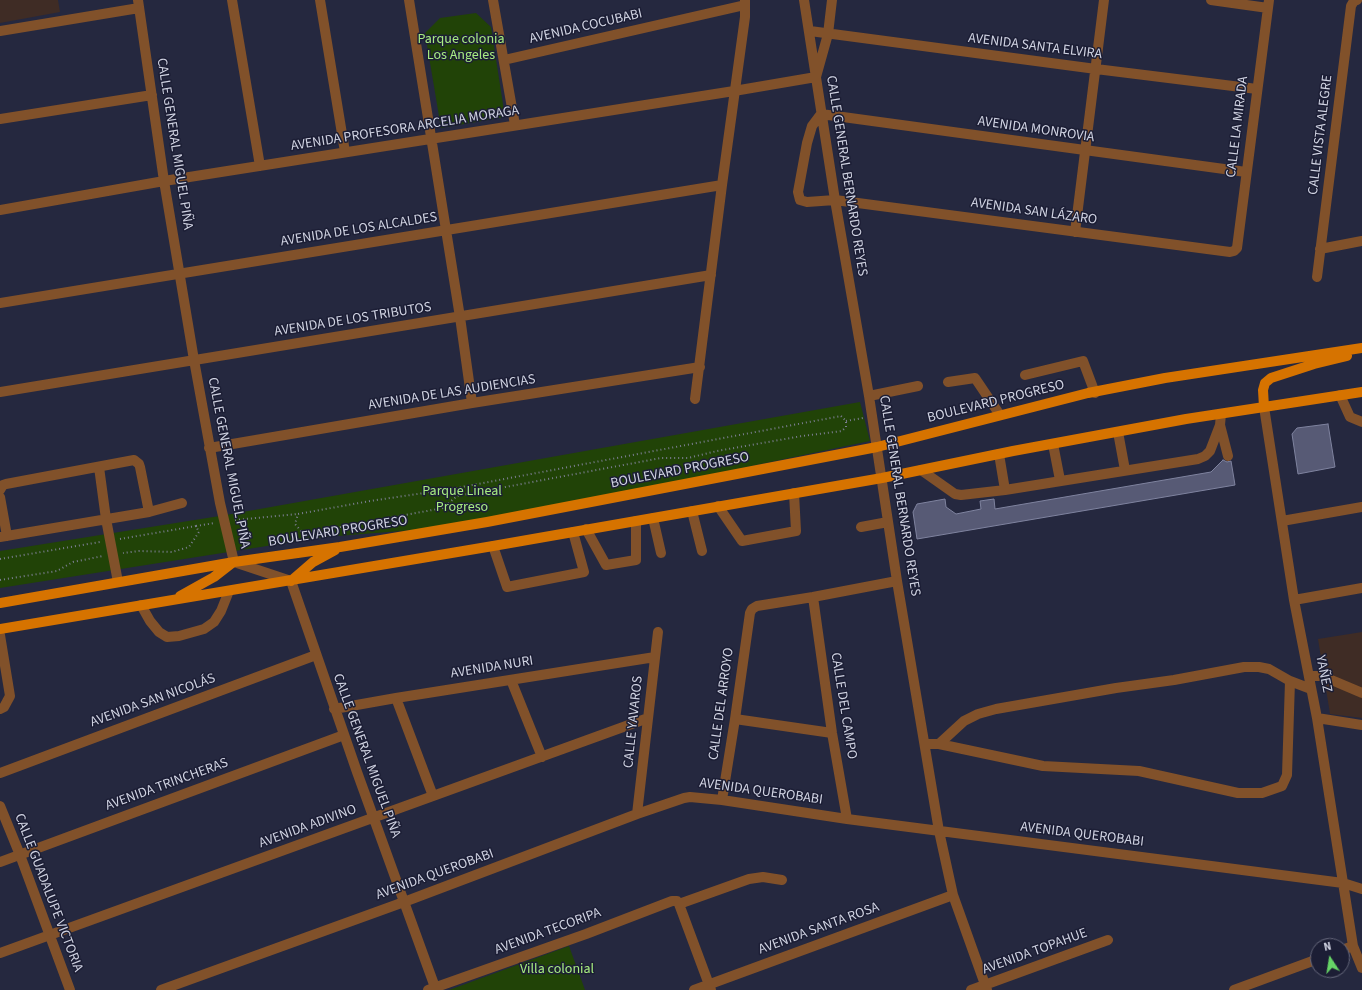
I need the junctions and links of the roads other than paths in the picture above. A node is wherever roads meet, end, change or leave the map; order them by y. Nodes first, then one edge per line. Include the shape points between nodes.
1 (232, 0) edge
2 (320, 0) edge
3 (409, 0) edge
4 (493, 0) edge
5 (804, 0) edge
6 (832, 0) edge
7 (1104, 0) edge
8 (1211, 0) edge
9 (1357, 0) edge
10 (745, 2) edge
11 (139, 4) edge
12 (1268, 4) edge
13 (0, 31) edge
14 (810, 31) junction
15 (828, 34) junction
16 (504, 60) junction
17 (1096, 69) junction
18 (816, 77) junction
19 (1257, 89) junction
20 (734, 92) junction
21 (152, 94) junction
22 (822, 114) junction
23 (0, 119) edge
24 (515, 125) junction
25 (431, 139) junction
26 (1085, 151) junction
27 (346, 152) junction
28 (260, 166) junction
29 (1246, 172) junction
30 (164, 181) junction
31 (722, 185) junction
32 (835, 200) junction
33 (0, 210) edge
34 (446, 230) junction
35 (1075, 232) junction
36 (1362, 242) edge
37 (1320, 249) junction
38 (1230, 252) joint
39 (180, 274) junction
40 (711, 275) junction
41 (1317, 277) dead end
42 (0, 303) edge
43 (460, 317) junction
44 (1362, 348) edge
45 (1362, 351) edge
46 (194, 360) junction
47 (700, 367) junction
48 (1025, 375) dead end
49 (948, 382) dead end
50 (918, 386) dead end
51 (0, 392) edge
52 (1362, 392) edge
53 (1095, 393) junction
54 (1340, 395) junction
55 (869, 396) junction
56 (695, 399) dead end
57 (472, 403) junction
58 (1264, 407) junction
59 (1221, 414) junction
60 (1000, 415) junction
61 (1362, 422) edge
62 (1220, 425) junction
63 (1118, 432) junction
64 (1053, 444) junction
65 (877, 447) junction
66 (209, 448) junction
67 (998, 454) junction
68 (1228, 456) dead end
69 (99, 467) junction
70 (921, 470) junction
71 (1125, 470) junction
72 (882, 478) junction
73 (1060, 480) junction
74 (0, 490) edge
75 (1005, 490) junction
76 (794, 493) junction
77 (0, 497) edge
78 (182, 503) dead end
79 (718, 506) junction
80 (1362, 507) edge
81 (692, 511) junction
82 (148, 512) junction
83 (654, 518) junction
84 (106, 520) junction
85 (636, 521) junction
86 (1282, 521) junction
87 (888, 522) junction
88 (861, 527) dead end
89 (586, 529) junction
90 (573, 532) junction
91 (3, 536) edge
92 (493, 546) junction
93 (340, 547) junction
94 (702, 551) dead end
95 (662, 553) dead end
96 (234, 562) junction
97 (291, 581) junction
98 (897, 581) junction
99 (118, 582) junction
100 (1362, 588) edge
101 (229, 591) junction
102 (813, 597) junction
103 (175, 600) junction
104 (1294, 600) junction
105 (0, 602) edge
106 (141, 605) junction
107 (0, 629) edge
108 (658, 632) dead end
109 (0, 635) edge
110 (316, 655) junction
111 (655, 657) junction
112 (1309, 676) junction
113 (511, 680) junction
114 (1290, 681) junction
115 (1311, 689) junction
116 (1362, 693) edge
117 (396, 698) junction
118 (0, 709) edge
119 (334, 709) junction
120 (648, 718) junction
121 (1317, 718) junction
122 (735, 719) junction
123 (1362, 725) edge
124 (832, 733) junction
125 (344, 735) junction
126 (925, 744) junction
127 (940, 744) junction
128 (542, 757) junction
129 (0, 773) edge
130 (433, 796) junction
131 (722, 800) junction
132 (0, 806) edge
133 (637, 814) junction
134 (373, 818) junction
135 (847, 819) junction
136 (939, 831) junction
137 (20, 855) junction
138 (0, 862) edge
139 (782, 880) dead end
140 (1355, 886) edge
141 (953, 895) junction
142 (404, 902) junction
143 (678, 903) junction
144 (50, 936) junction
145 (1108, 940) dead end
146 (1353, 946) junction
147 (1350, 947) edge
148 (0, 953) edge
149 (1310, 962) edge
150 (1362, 968) edge
151 (710, 987) edge
152 (986, 988) edge
153 (433, 989) edge
154 (70, 990) edge
155 (160, 990) edge
156 (694, 990) edge
157 (971, 990) edge
158 (1234, 990) edge

1 - 28 street
2 - 27 street
3 - 25 street
4 - 16 street
5 - 14 street, CALLE GENERAL BERNARDO REYES
6 - 15 street
7 - 17 street
8 - 12 street
9 - 37 street, CALLE VISTA ALEGRE via 1351,6
10 - 16 street, AVENIDA COCUBABI
10 - 20 street
11 - 13 street
11 - 21 street, CALLE GENERAL MIGUEL PIÑA
12 - 19 street, CALLE LA MIRADA
14 - 15 street, AVENIDA SANTA ELVIRA
14 - 18 street, CALLE GENERAL BERNARDO REYES
15 - 17 street, AVENIDA SANTA ELVIRA
15 - 18 street
16 - 24 street
17 - 19 street, AVENIDA SANTA ELVIRA
17 - 26 street
18 - 20 street, AVENIDA PROFESORA ARCELIA MORAGA
18 - 22 street, CALLE GENERAL BERNARDO REYES
19 - 29 street, CALLE LA MIRADA
20 - 24 street, AVENIDA PROFESORA ARCELIA MORAGA
20 - 31 street
21 - 23 street
21 - 30 street, CALLE GENERAL MIGUEL PIÑA
22 - 26 street, AVENIDA MONROVIA
22 - 32 street, CALLE GENERAL BERNARDO REYES
22 - 32 street, AVENIDA SAN LÁZARO via 812,126 807,143 798,196 800,200 807,202
24 - 25 street, AVENIDA PROFESORA ARCELIA MORAGA
25 - 27 street, AVENIDA PROFESORA ARCELIA MORAGA
25 - 34 street
26 - 29 street, AVENIDA MONROVIA
26 - 35 street
27 - 28 street, AVENIDA PROFESORA ARCELIA MORAGA
28 - 30 street, AVENIDA PROFESORA ARCELIA MORAGA
29 - 38 street, CALLE LA MIRADA via 1238,248
30 - 33 street, AVENIDA PROFESORA ARCELIA MORAGA
30 - 39 street, CALLE GENERAL MIGUEL PIÑA
31 - 34 street, AVENIDA DE LOS ALCALDES
31 - 40 street
32 - 35 street, AVENIDA SAN LÁZARO
32 - 55 street, CALLE GENERAL BERNARDO REYES
34 - 39 street, AVENIDA DE LOS ALCALDES
34 - 43 street
35 - 38 street, AVENIDA SAN LÁZARO
36 - 37 street
37 - 41 street, CALLE VISTA ALEGRE
39 - 42 street, AVENIDA DE LOS ALCALDES
39 - 46 street, CALLE GENERAL MIGUEL PIÑA
40 - 43 street, AVENIDA DE LOS TRIBUTOS
40 - 47 street
43 - 46 street, AVENIDA DE LOS TRIBUTOS
43 - 57 street
44 - 53 main road, BOULEVARD PROGRESO via 1165,378
45 - 58 main road via 1271,378 1265,383 1263,390
46 - 51 street, AVENIDA DE LOS TRIBUTOS
46 - 66 street, CALLE GENERAL MIGUEL PIÑA
47 - 56 street
47 - 57 street, AVENIDA DE LAS AUDIENCIAS
48 - 53 street via 1083,361
49 - 60 street via 974,378
50 - 55 street
52 - 54 main road
53 - 60 main road, BOULEVARD PROGRESO
54 - 58 main road
54 - 61 street via 1350,417
55 - 65 street, CALLE GENERAL BERNARDO REYES
57 - 66 street, AVENIDA DE LAS AUDIENCIAS
58 - 59 main road
58 - 86 street, YAÑEZ
59 - 62 street
59 - 63 main road
60 - 65 main road, BOULEVARD PROGRESO
62 - 68 street
62 - 71 street via 1205,456
63 - 64 main road
63 - 71 street
64 - 67 main road
64 - 73 street
65 - 72 street, CALLE GENERAL BERNARDO REYES
65 - 93 main road, BOULEVARD PROGRESO via 487,522
66 - 96 street, CALLE GENERAL MIGUEL PIÑA
67 - 70 main road
67 - 75 street
69 - 74 street via 6,484
69 - 82 street via 130,460 137,462
69 - 84 street
70 - 72 main road
70 - 75 street via 959,495
71 - 73 street
72 - 76 main road
72 - 87 street, CALLE GENERAL BERNARDO REYES
73 - 75 street
76 - 79 main road
76 - 79 street via 796,531 742,541
77 - 91 street
78 - 82 street
79 - 81 main road
80 - 86 street
81 - 83 main road
81 - 94 street
82 - 84 street
83 - 85 main road
83 - 95 street
84 - 91 street
84 - 99 street
85 - 89 main road
85 - 89 street via 636,560 606,565
86 - 104 street, YAÑEZ
87 - 88 street
87 - 98 street, CALLE GENERAL BERNARDO REYES
89 - 90 main road
90 - 92 main road
90 - 92 street via 584,572 507,587
92 - 97 main road
93 - 96 main road, BOULEVARD PROGRESO
93 - 97 main road via 313,562
96 - 97 street, CALLE GENERAL MIGUEL PIÑA
96 - 99 main road, BOULEVARD PROGRESO
96 - 103 main road
97 - 101 main road
97 - 110 street, CALLE GENERAL MIGUEL PIÑA
98 - 102 street
98 - 126 street, CALLE GENERAL BERNARDO REYES
99 - 105 main road, BOULEVARD PROGRESO
100 - 104 street
101 - 103 main road
101 - 106 street via 214,622 204,629 179,636 166,637 159,632
102 - 122 street, CALLE DEL ARROYO via 752,609
102 - 124 street, CALLE DEL CAMPO
103 - 106 main road
104 - 112 street, YAÑEZ
106 - 107 main road
108 - 111 street, CALLE YAVAROS
109 - 118 street via 10,696
110 - 119 street, CALLE GENERAL MIGUEL PIÑA
110 - 129 street, AVENIDA SAN NICOLÁS
111 - 113 street, AVENIDA NURI
111 - 120 street, CALLE YAVAROS
112 - 115 street, YAÑEZ
112 - 116 street via 1322,676
113 - 117 street, AVENIDA NURI
113 - 128 street
114 - 115 street
114 - 127 street via 1269,669 1244,667 996,709 964,721
114 - 127 street via 1287,775 1282,786 1262,793 1238,793 1139,771 1043,766
115 - 121 street, YAÑEZ
117 - 119 street, AVENIDA NURI
117 - 130 street
119 - 125 street, CALLE GENERAL MIGUEL PIÑA
120 - 128 street, AVENIDA ADIVINO
120 - 133 street, CALLE YAVAROS
121 - 123 street
121 - 140 street, YAÑEZ
122 - 124 street
122 - 131 street, CALLE DEL ARROYO
124 - 135 street, CALLE DEL CAMPO
125 - 134 street, CALLE GENERAL MIGUEL PIÑA
125 - 137 street, AVENIDA TRINCHERAS
126 - 127 street
126 - 136 street, CALLE GENERAL BERNARDO REYES
128 - 130 street, AVENIDA ADIVINO
130 - 134 street, AVENIDA ADIVINO
131 - 133 street, AVENIDA QUEROBABI via 690,797
131 - 135 street, AVENIDA QUEROBABI
132 - 137 street, CALLE GUADALUPE VICTORIA
133 - 142 street, AVENIDA QUEROBABI
134 - 142 street, CALLE GENERAL MIGUEL PIÑA
134 - 144 street, AVENIDA ADIVINO
135 - 136 street, AVENIDA QUEROBABI
136 - 140 street, AVENIDA QUEROBABI
136 - 141 street, CALLE GENERAL BERNARDO REYES
137 - 138 street, AVENIDA TRINCHERAS
137 - 144 street, CALLE GUADALUPE VICTORIA
139 - 143 street, AVENIDA TECORIPA via 763,877 749,879
140 - 146 street, YAÑEZ
141 - 151 street, AVENIDA SANTA ROSA
141 - 152 street, CALLE GENERAL BERNARDO REYES
142 - 153 street, CALLE GENERAL MIGUEL PIÑA
142 - 155 street, AVENIDA QUEROBABI
143 - 151 street
143 - 153 street, AVENIDA TECORIPA via 672,901
144 - 148 street, AVENIDA ADIVINO
144 - 154 street, CALLE GUADALUPE VICTORIA
145 - 152 street, AVENIDA TOPAHUE
146 - 147 street
146 - 150 street, YAÑEZ
149 - 158 street
151 - 156 street, AVENIDA SANTA ROSA
152 - 157 street, AVENIDA TOPAHUE

